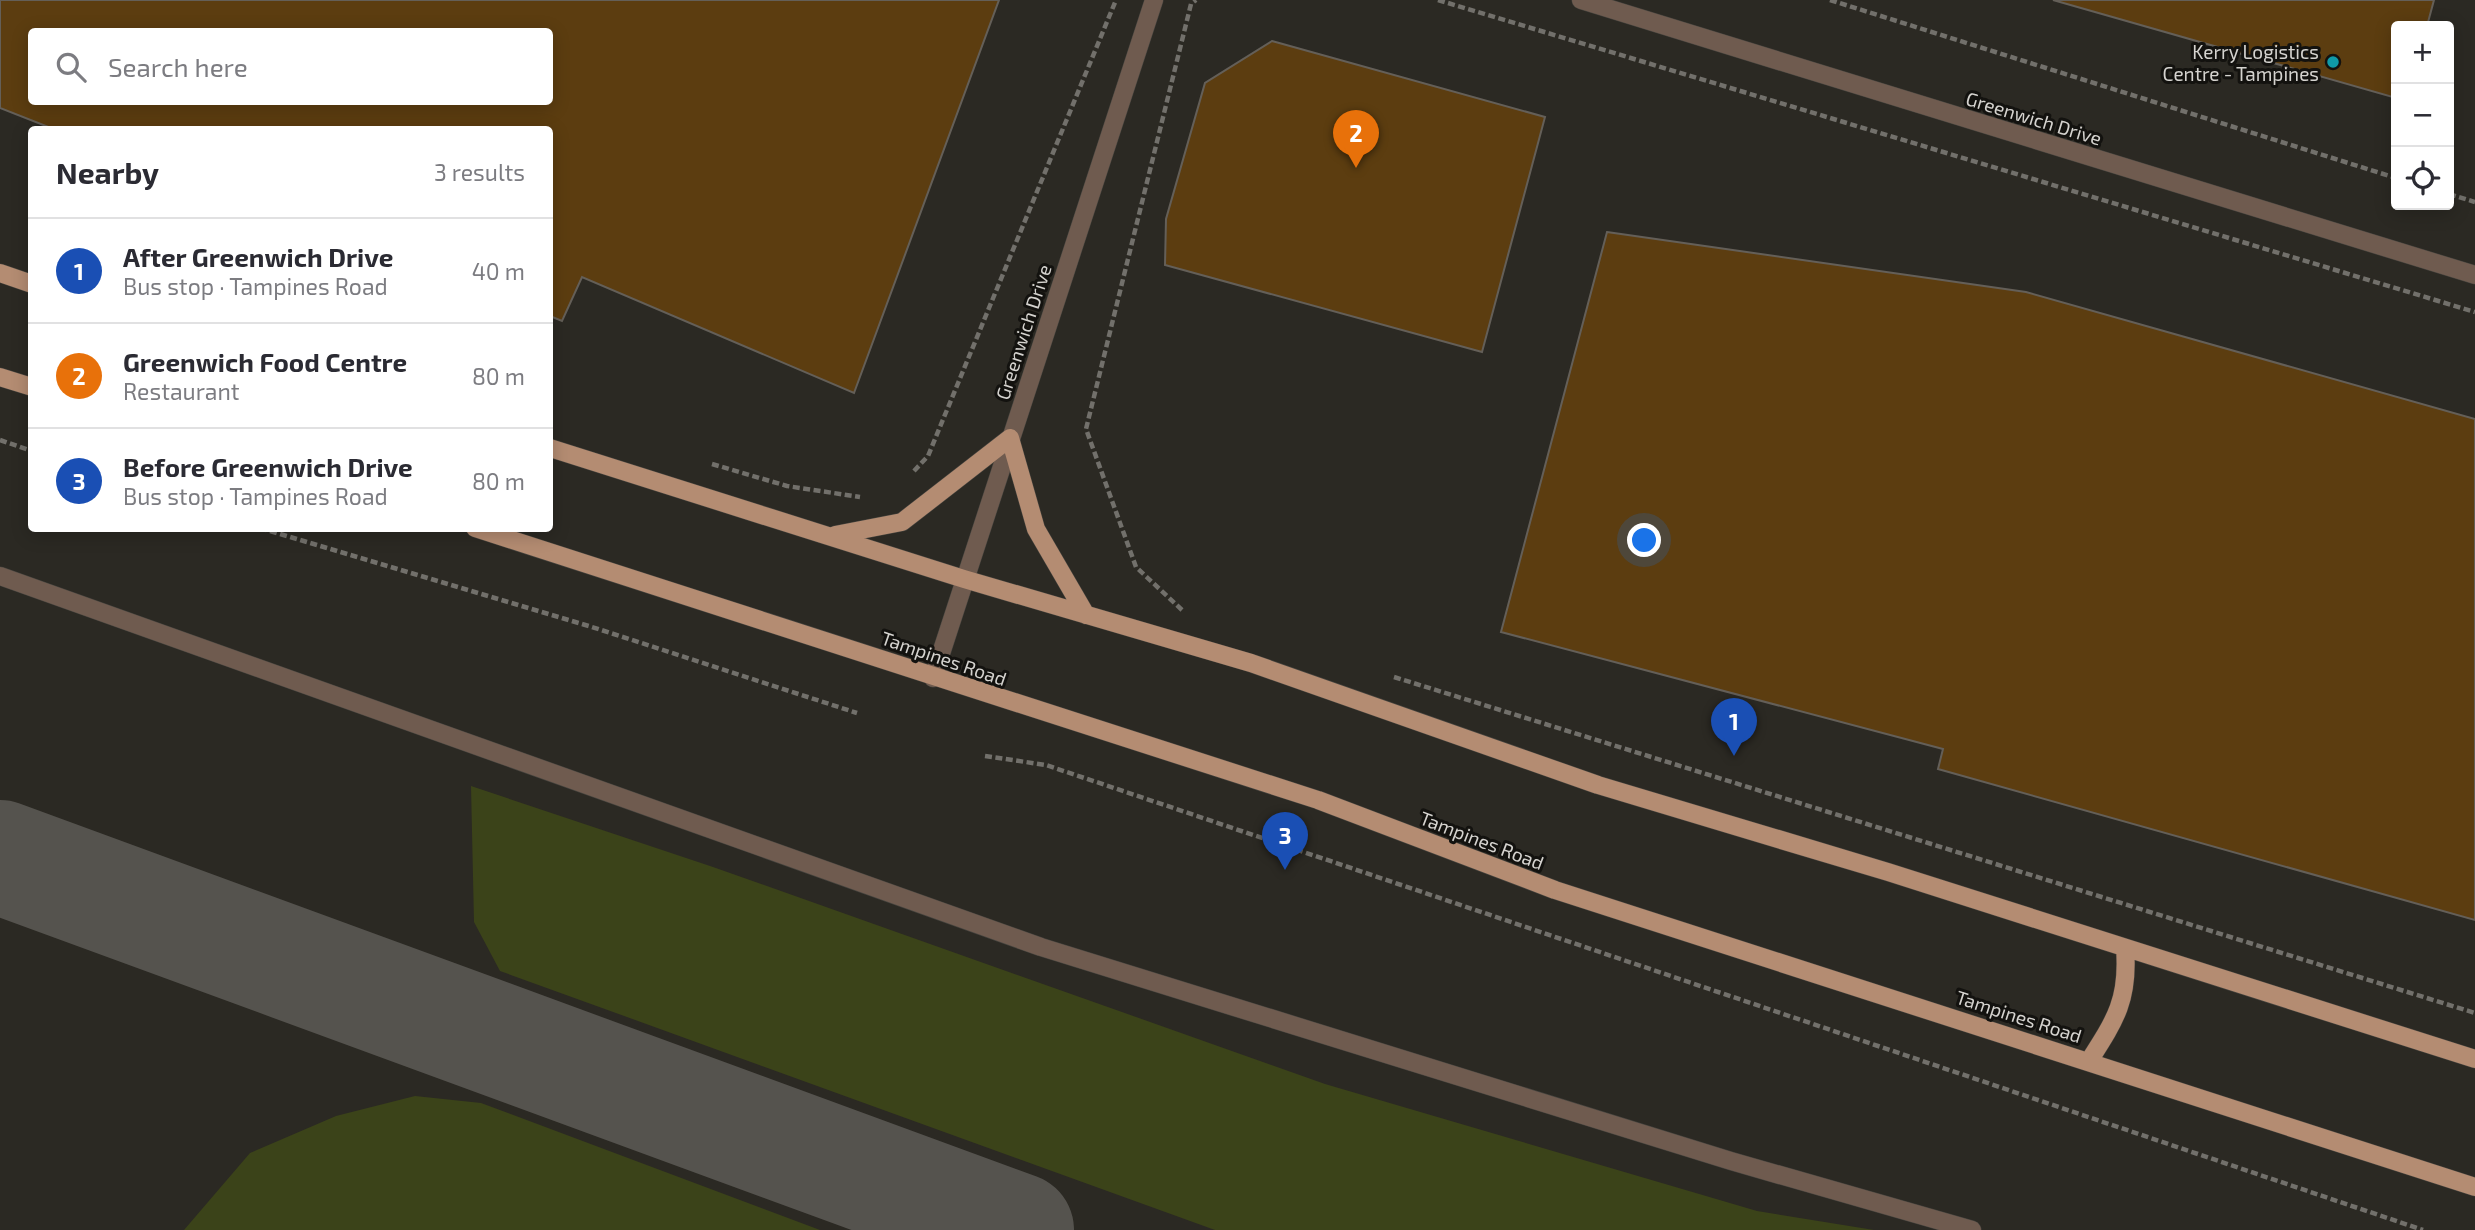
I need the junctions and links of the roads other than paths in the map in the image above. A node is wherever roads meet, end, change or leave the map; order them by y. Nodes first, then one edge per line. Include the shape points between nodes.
1 (1154, 0) edge
2 (1581, 0) edge
3 (0, 273) edge
4 (2475, 275) edge
5 (28, 283) edge
6 (0, 377) edge
7 (28, 386) edge
8 (1010, 438) junction
9 (553, 449) edge
10 (487, 532) edge
11 (832, 536) junction
12 (0, 576) edge
13 (964, 579) junction
14 (1086, 615) junction
15 (933, 678) junction
16 (2125, 948) junction
17 (2475, 1059) edge
18 (2089, 1061) junction
19 (2475, 1187) edge
20 (1972, 1230) edge

1 - 8 lane, Greenwich Drive
2 - 4 lane, Greenwich Drive
3 - 5 main road
6 - 7 main road
8 - 11 main road via 902,522
8 - 13 lane, Greenwich Drive
8 - 14 main road via 1036,529
9 - 11 main road
10 - 15 main road, Tampines Road
11 - 13 main road
12 - 20 lane via 1041,947 1731,1161
13 - 14 main road
13 - 15 lane, Greenwich Drive
14 - 16 main road via 1251,663 1598,785
15 - 18 main road, Tampines Road via 1318,800 1555,890
16 - 17 main road
16 - 18 main road via 2128,978 2122,1007
18 - 19 main road, Tampines Road

